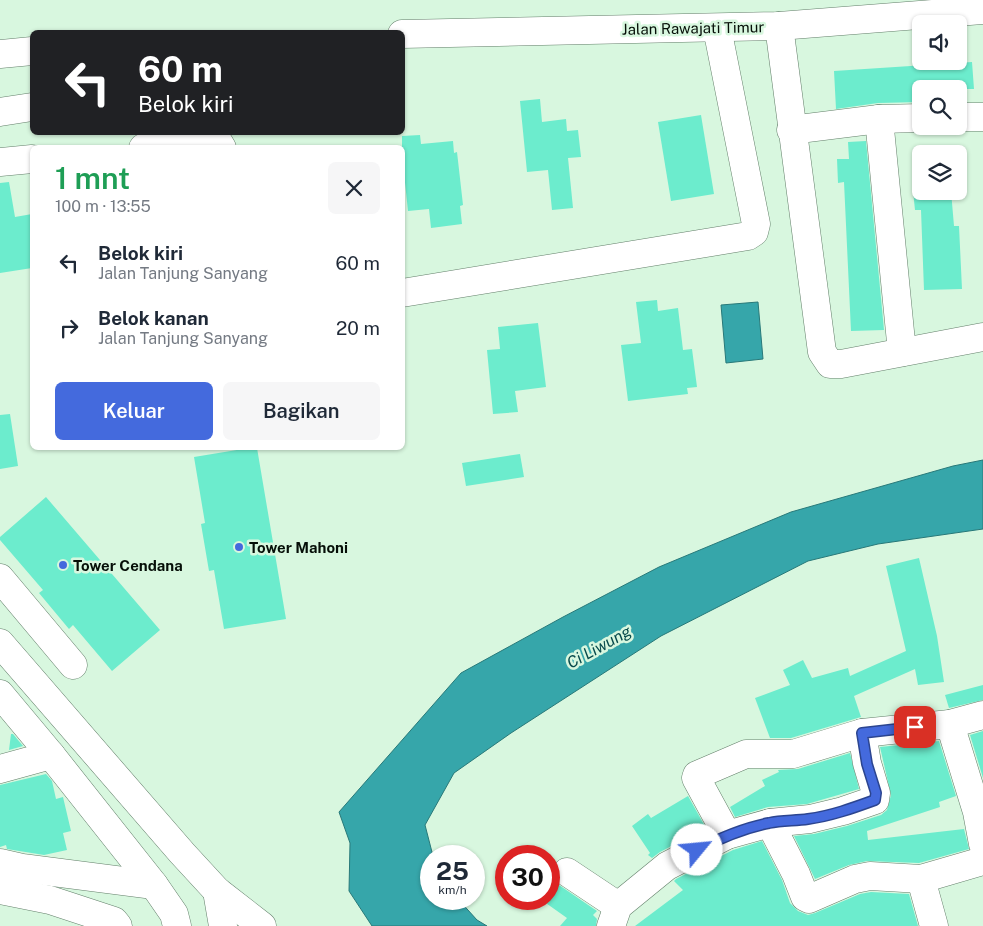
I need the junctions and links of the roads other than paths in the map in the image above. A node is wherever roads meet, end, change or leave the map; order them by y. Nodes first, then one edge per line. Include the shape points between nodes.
1 (983, 10) edge
2 (779, 26) junction
3 (718, 28) junction
4 (405, 34) edge
5 (30, 51) edge
6 (0, 54) edge
7 (30, 107) edge
8 (0, 112) edge
9 (983, 117) edge
10 (912, 118) edge
11 (967, 118) edge
12 (879, 119) junction
13 (791, 130) junction
14 (213, 140) edge
15 (169, 145) edge
16 (30, 159) edge
17 (0, 162) edge
18 (405, 292) edge
19 (983, 337) edge
20 (902, 352) junction
21 (0, 578) edge
22 (0, 643) edge
23 (74, 666) dead end
24 (0, 694) edge
25 (983, 715) edge
26 (950, 724) junction
27 (862, 733) junction
28 (51, 756) junction
29 (0, 769) edge
30 (770, 822) junction
31 (727, 835) junction
32 (983, 844) edge
33 (983, 861) edge
34 (0, 863) edge
35 (567, 872) dead end
36 (920, 879) junction
37 (154, 886) junction
38 (0, 890) edge
39 (217, 891) junction
40 (614, 916) edge
41 (118, 926) edge
42 (177, 926) edge
43 (223, 926) edge
44 (262, 926) edge
45 (934, 926) edge

1 - 2 street, Jalan Rawajati Timur
2 - 3 street, Jalan Rawajati Timur
2 - 13 street
3 - 4 street, Jalan Rawajati Timur
3 - 18 street via 756,224 754,232 748,236
5 - 6 street
7 - 8 street
9 - 11 street
10 - 12 street
12 - 13 street
12 - 20 street
13 - 20 street via 822,352 830,364 842,364
14 - 15 street
16 - 17 street
19 - 20 street
21 - 23 street
22 - 39 street
24 - 28 street
25 - 26 street
26 - 27 street
26 - 32 street via 977,812
27 - 30 street via 875,800 843,812 810,819
27 - 31 street via 793,754 746,754 697,775
28 - 29 street
28 - 37 street
30 - 31 street
30 - 36 street via 805,897 809,899 870,876
31 - 40 street via 667,866
33 - 36 street
34 - 37 street
35 - 40 street
36 - 45 street
37 - 42 street via 174,914
38 - 41 street via 50,900 114,921
39 - 43 street
39 - 44 street

